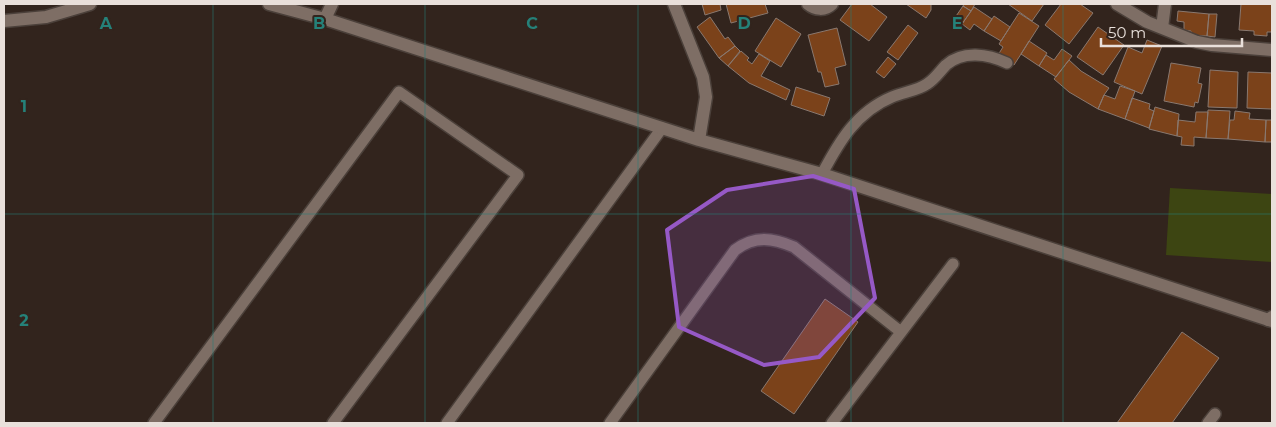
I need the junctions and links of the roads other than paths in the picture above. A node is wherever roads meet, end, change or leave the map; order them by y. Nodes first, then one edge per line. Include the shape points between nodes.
1 (90, 4) edge
2 (269, 4) edge
3 (332, 4) edge
4 (674, 4) edge
5 (808, 4) edge
6 (832, 4) edge
7 (1117, 4) edge
8 (1165, 4) edge
9 (325, 19) junction
10 (4, 21) edge
11 (1162, 28) junction
12 (1272, 50) edge
13 (1007, 62) dead end
14 (662, 128) junction
15 (699, 140) junction
16 (822, 174) junction
17 (953, 264) dead end
18 (1271, 320) edge
19 (901, 332) junction
20 (154, 423) edge
21 (333, 423) edge
22 (448, 423) edge
23 (610, 423) edge
24 (832, 423) edge

1 - 10 street via 46,17
2 - 9 street
3 - 9 street
4 - 15 street via 703,78 706,97
5 - 6 street via 823,9
7 - 11 street
8 - 11 street
9 - 14 street
11 - 12 street via 1197,42
13 - 16 lane via 988,56 958,58 921,87 877,104 866,111 839,142
14 - 15 street
14 - 22 lane
15 - 16 street
16 - 18 street
17 - 19 lane
19 - 23 lane via 794,246 778,240 745,242 735,250
19 - 24 lane
20 - 21 lane via 399,92 518,175

